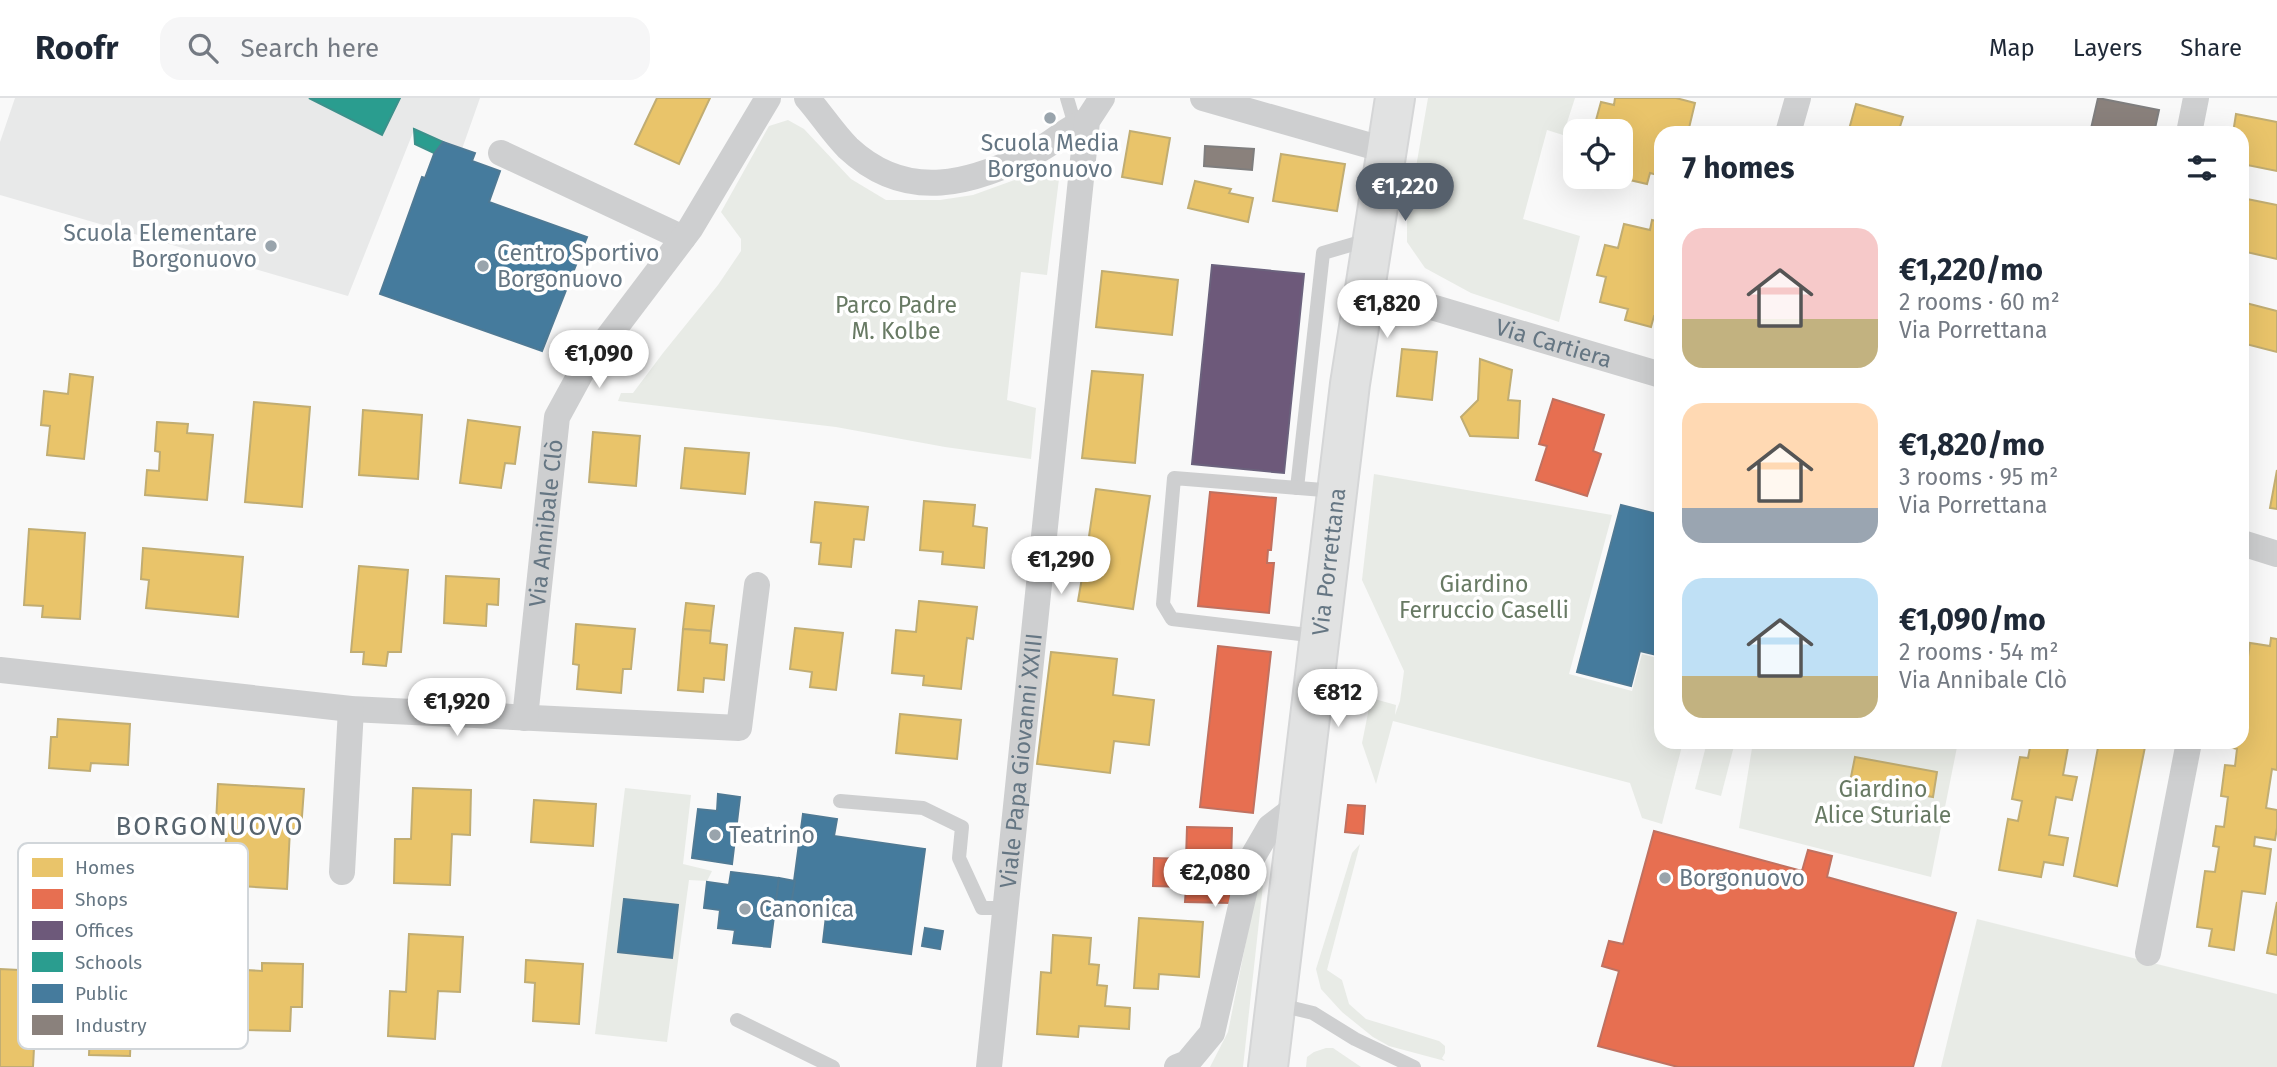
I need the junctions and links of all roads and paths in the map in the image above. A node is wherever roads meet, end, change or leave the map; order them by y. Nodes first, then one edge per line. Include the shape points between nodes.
1 (768, 98) edge
2 (807, 98) edge
3 (1067, 98) edge
4 (1102, 98) edge
5 (1203, 98) edge
6 (1395, 98) edge
7 (1798, 98) edge
8 (2196, 98) edge
9 (1081, 123) junction
10 (1790, 126) edge
11 (2190, 126) edge
12 (1385, 150) junction
13 (501, 153) dead end
14 (683, 238) junction
15 (1372, 239) junction
16 (1364, 287) junction
17 (1654, 372) edge
18 (1297, 488) junction
19 (1337, 492) junction
20 (2249, 545) edge
21 (2277, 554) edge
22 (757, 584) dead end
23 (1320, 636) junction
24 (0, 670) edge
25 (351, 709) junction
26 (525, 718) junction
27 (2188, 749) edge
28 (840, 801) dead end
29 (1299, 805) junction
30 (342, 872) dead end
31 (1005, 908) junction
32 (2148, 953) dead end
33 (1275, 1004) junction
34 (737, 1020) dead end
35 (833, 1067) edge
36 (989, 1067) edge
37 (1177, 1067) edge
38 (1268, 1067) edge
39 (1414, 1067) edge

1 - 14 street, Via Annibale Clò
2 - 9 street via 849,148 881,172 926,184 975,177 1049,145
3 - 9 lane
4 - 9 street
5 - 12 street
6 - 12 main road, Via Porrettana
7 - 10 street
8 - 11 street
9 - 31 street, Viale Papa Giovanni XXIII
12 - 15 main road, Via Porrettana
13 - 14 street
14 - 26 street, Via Annibale Clò via 581,373 557,417
15 - 16 main road, Via Porrettana
15 - 18 lane via 1323,253
16 - 17 street, Via Cartiera
16 - 19 main road, Via Porrettana
18 - 19 lane
18 - 23 lane via 1174,478 1163,604 1172,619
19 - 23 main road, Via Porrettana
20 - 21 street
22 - 26 street via 739,728
23 - 29 main road, Via Porrettana
24 - 25 street
25 - 26 street
25 - 30 street
27 - 32 street
28 - 31 lane via 923,807 962,827 959,858 982,908
29 - 33 main road, Via Porrettana
29 - 37 street via 1270,827 1252,858 1212,1034 1187,1063
31 - 36 street, Viale Papa Giovanni XXIII
33 - 38 main road, Via Porrettana
33 - 39 lane via 1312,1013
34 - 35 lane

